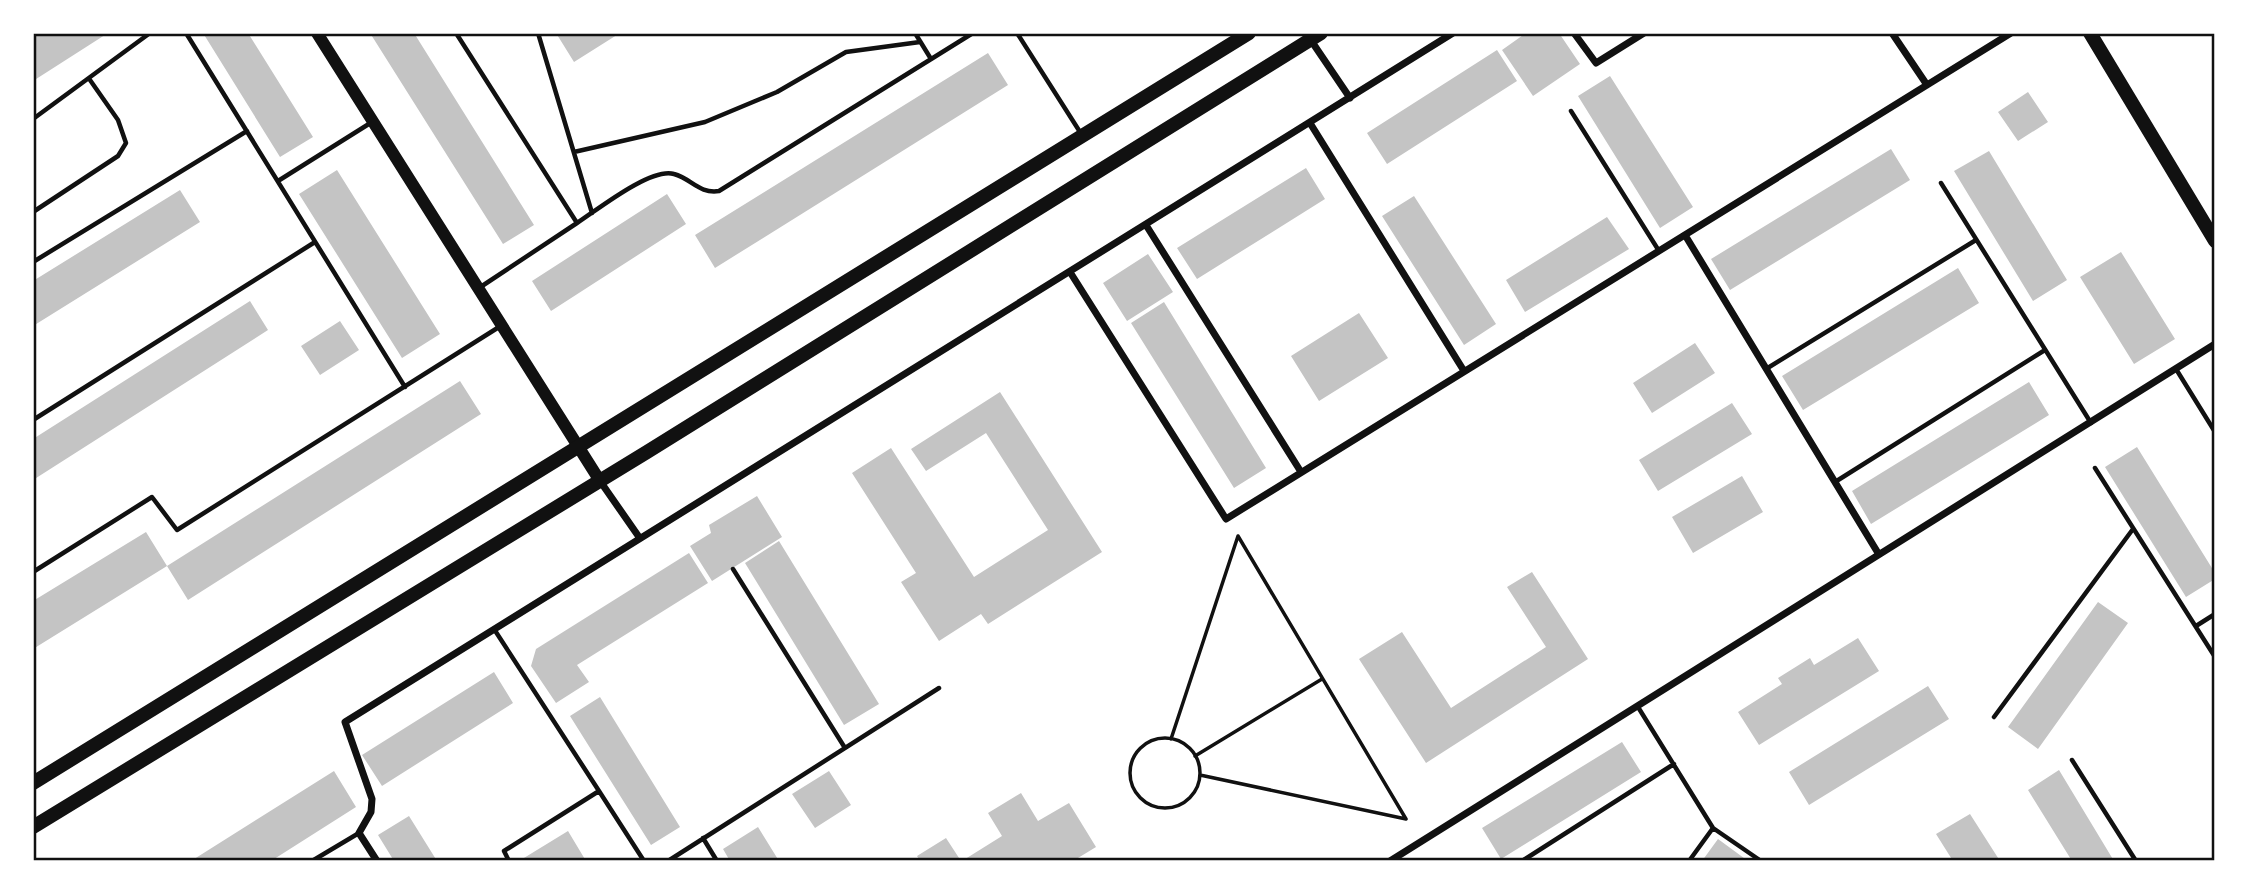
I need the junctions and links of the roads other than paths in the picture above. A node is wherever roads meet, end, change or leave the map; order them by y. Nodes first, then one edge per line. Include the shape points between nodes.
1 (150, 33) edge
2 (186, 33) edge
3 (317, 33) edge
4 (456, 33) edge
5 (538, 33) edge
6 (915, 33) edge
7 (973, 33) edge
8 (1017, 33) edge
9 (1249, 33) edge
10 (1453, 33) edge
11 (1574, 33) edge
12 (1644, 33) edge
13 (1892, 33) edge
14 (2011, 33) edge
15 (2090, 33) edge
16 (1313, 35) edge
17 (920, 41) junction
18 (931, 59) junction
19 (90, 80) junction
20 (1927, 85) junction
21 (1350, 98) junction
22 (1571, 111) dead end
23 (33, 120) edge
24 (373, 122) junction
25 (1310, 123) junction
26 (247, 131) junction
27 (1083, 136) junction
28 (574, 152) junction
29 (278, 181) junction
30 (1941, 183) dead end
31 (33, 212) edge
32 (592, 213) junction
33 (576, 223) junction
34 (1146, 225) junction
35 (1685, 235) junction
36 (1976, 240) junction
37 (2215, 241) edge
38 (316, 242) junction
39 (1659, 251) junction
40 (33, 262) edge
41 (1070, 272) junction
42 (477, 289) junction
43 (501, 326) junction
44 (2215, 344) edge
45 (2045, 350) junction
46 (1766, 369) junction
47 (2176, 369) junction
48 (1464, 371) junction
49 (405, 387) junction
50 (33, 420) edge
51 (2091, 423) junction
52 (2215, 432) edge
53 (580, 448) junction
54 (2095, 468) dead end
55 (1301, 472) junction
56 (600, 481) junction
57 (1835, 482) junction
58 (2133, 528) junction
59 (639, 537) junction
60 (1878, 553) junction
61 (733, 569) dead end
62 (33, 572) edge
63 (2215, 614) edge
64 (2196, 626) junction
65 (494, 629) junction
66 (2215, 657) edge
67 (939, 688) dead end
68 (1637, 707) junction
69 (1994, 717) dead end
70 (845, 748) junction
71 (2072, 760) dead end
72 (1674, 764) junction
73 (33, 783) edge
74 (600, 792) junction
75 (33, 827) edge
76 (1713, 828) junction
77 (359, 833) junction
78 (703, 838) junction
79 (312, 861) edge
80 (377, 861) edge
81 (509, 861) edge
82 (644, 861) edge
83 (668, 861) edge
84 (717, 861) edge
85 (1390, 861) edge
86 (1522, 861) edge
87 (1689, 861) edge
88 (1761, 861) edge
89 (2136, 861) edge

1 - 19 lane
2 - 26 lane
3 - 24 street
4 - 33 lane
5 - 28 lane
6 - 17 lane
7 - 18 lane
8 - 27 lane
9 - 27 main road
10 - 21 street
11 - 12 street via 1596,63
13 - 20 street
14 - 20 street
15 - 37 main road
16 - 21 street
16 - 56 main road
17 - 18 lane
17 - 28 lane via 846,52 777,92 705,122
18 - 32 lane via 719,191 701,190 669,172 653,175
19 - 23 lane
19 - 31 lane via 118,120 126,143 118,156
20 - 35 street
21 - 25 street
22 - 39 lane
24 - 29 lane
24 - 42 street
25 - 34 street
25 - 48 street
26 - 29 lane
26 - 40 lane
27 - 53 main road
28 - 32 lane
29 - 38 lane
30 - 36 lane
32 - 33 lane
33 - 42 lane
34 - 41 street
34 - 55 street
35 - 39 street
35 - 46 street
36 - 45 lane
36 - 46 lane
38 - 49 lane
38 - 50 lane
39 - 48 street
41 - 55 street via 1226,519
41 - 59 street
42 - 43 street
43 - 49 lane
43 - 53 street
44 - 47 street
45 - 51 lane
45 - 57 lane
46 - 57 street
47 - 51 street
47 - 52 lane
48 - 55 street
49 - 62 lane via 177,530 152,497
51 - 60 street
53 - 56 street
53 - 73 main road
54 - 58 lane
56 - 59 street
56 - 75 main road
57 - 60 street
58 - 64 lane
58 - 69 lane
59 - 65 street
60 - 68 street
61 - 70 lane
63 - 64 lane
64 - 66 lane
65 - 74 lane
65 - 77 street via 345,722 373,799
67 - 70 lane
68 - 72 lane
68 - 85 street
70 - 78 lane
71 - 89 lane
72 - 76 lane
72 - 86 lane
74 - 81 lane via 503,851
74 - 82 lane
76 - 87 lane
76 - 88 lane
77 - 79 lane
77 - 80 street
78 - 83 lane
78 - 84 lane

